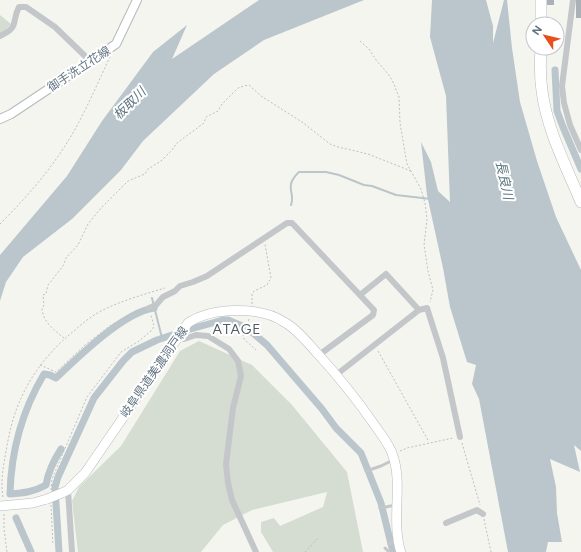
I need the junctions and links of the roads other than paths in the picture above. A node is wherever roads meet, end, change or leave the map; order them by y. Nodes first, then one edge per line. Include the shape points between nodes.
1 (19, 0) edge
2 (138, 0) edge
3 (541, 0) edge
4 (573, 0) edge
5 (20, 7) junction
6 (541, 16) edge
7 (0, 36) edge
8 (540, 56) edge
9 (89, 62) junction
10 (0, 119) edge
11 (581, 150) edge
12 (581, 202) edge
13 (360, 295) junction
14 (149, 308) road end
15 (419, 310) junction
16 (177, 337) junction
17 (319, 355) junction
18 (336, 375) junction
19 (460, 437) road end
20 (394, 457) junction
21 (366, 470) dead end
22 (65, 492) junction
23 (397, 505) junction
24 (2, 506) edge
25 (380, 508) dead end
26 (483, 514) road end
27 (446, 523) dead end
28 (396, 541) junction
29 (389, 544) dead end
30 (385, 548) dead end
31 (72, 552) edge
32 (256, 552) edge
33 (389, 552) edge
34 (401, 552) edge

1 - 5 street
2 - 9 main road, 御手洗立花線 via 116,44
3 - 6 highway
4 - 11 street via 562,86 566,110
5 - 7 street via 16,12 15,24
5 - 9 street via 30,9 55,27
8 - 12 highway via 546,112
9 - 10 main road, 御手洗立花線
13 - 14 street via 292,223 287,223 218,269 180,286
13 - 15 street via 386,274
13 - 17 street via 374,310 373,315
15 - 18 street
15 - 19 street via 427,308 443,358
16 - 17 main road, 岐阜県道美濃洞戸線 via 193,319 209,313 251,311 285,322
16 - 22 main road, 岐阜県道美濃洞戸線 via 85,473
16 - 32 street via 184,339 196,335 208,336 229,349 238,361 241,376 233,408 226,464 232,500
17 - 18 main road, 岐阜県道美濃洞戸線
18 - 20 main road, 岐阜県道美濃洞戸線 via 356,397
20 - 21 lane via 381,466
20 - 23 main road, 岐阜県道美濃洞戸線 via 397,470
22 - 24 main road, 岐阜県道美濃洞戸線, bridge via 33,503
22 - 31 street
23 - 25 lane
23 - 28 main road, 岐阜県道美濃洞戸線
26 - 27 street via 477,510
28 - 29 lane
28 - 34 main road, 岐阜県道美濃洞戸線
30 - 33 lane

